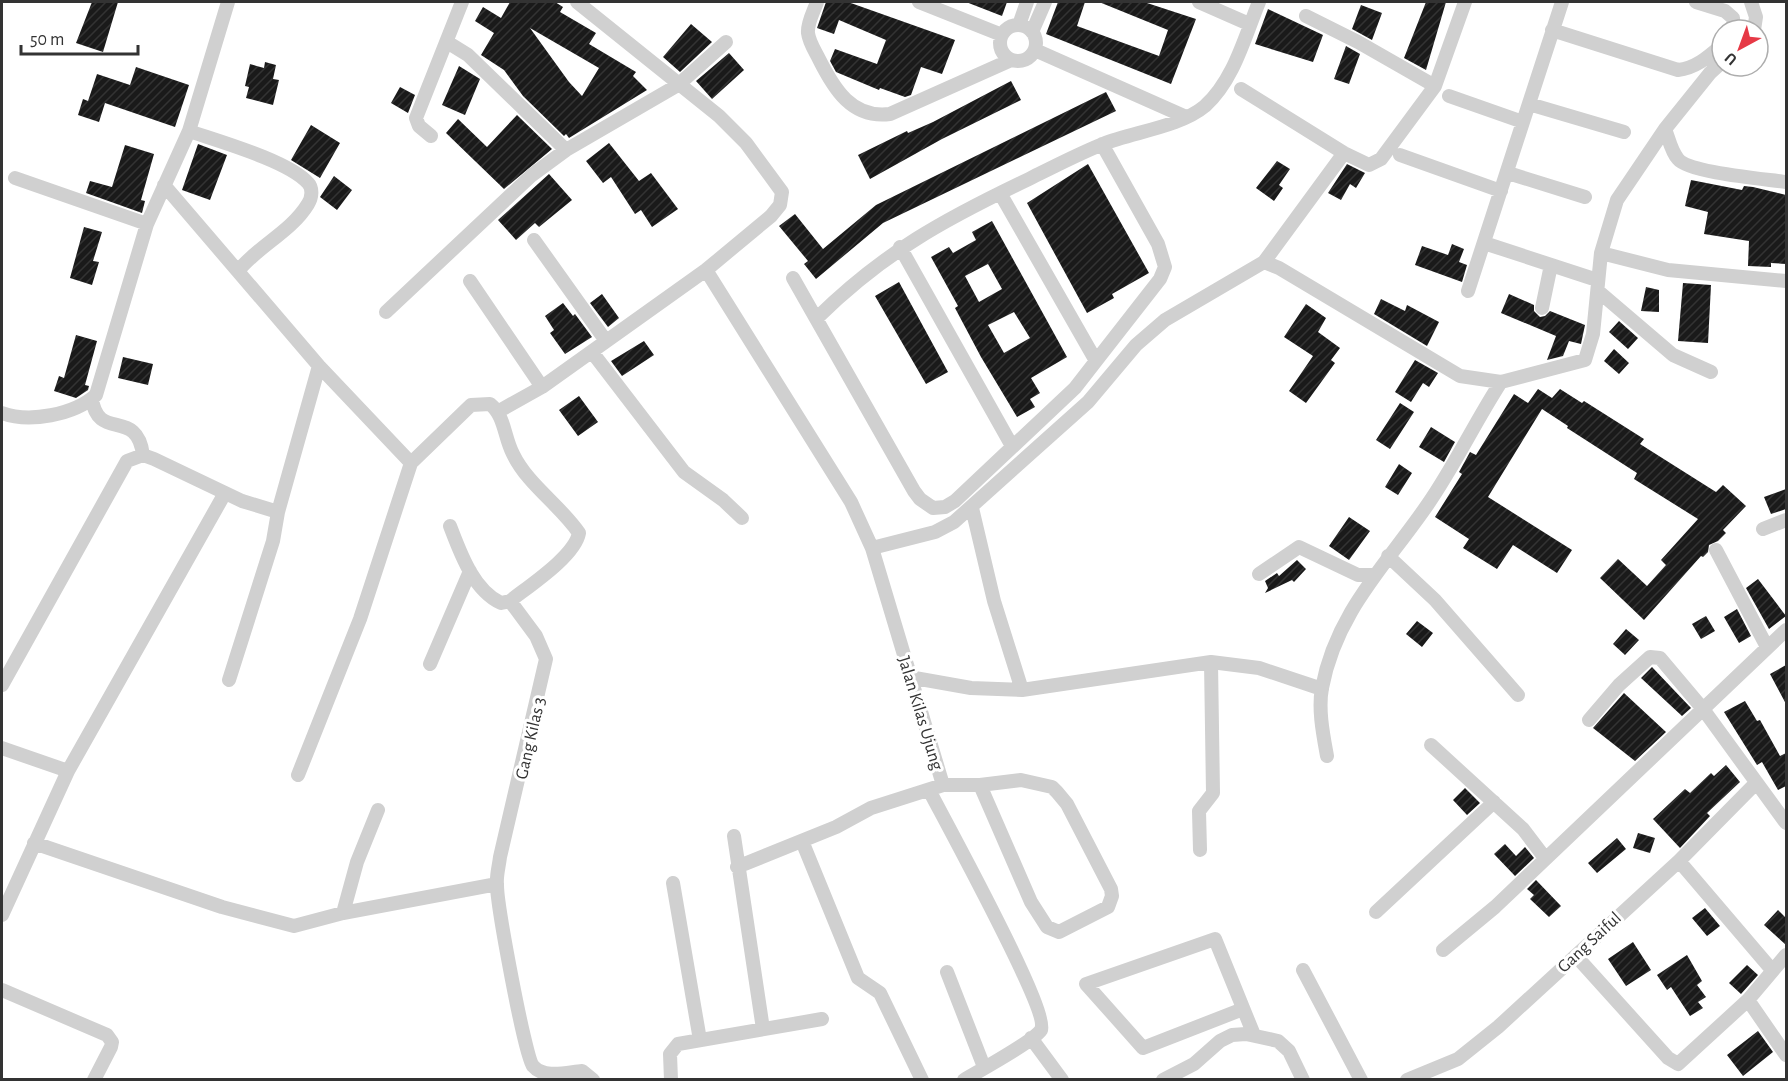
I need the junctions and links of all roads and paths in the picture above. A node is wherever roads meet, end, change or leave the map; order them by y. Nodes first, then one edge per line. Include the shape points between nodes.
1 (228, 2) edge
2 (462, 2) edge
3 (577, 2) edge
4 (817, 2) edge
5 (919, 2) edge
6 (1027, 2) edge
7 (1045, 2) edge
8 (1199, 2) edge
9 (1259, 2) edge
10 (1465, 2) edge
11 (1562, 2) edge
12 (1696, 2) edge
13 (1751, 2) edge
14 (1306, 16) dead end
15 (1733, 18) edge
16 (1756, 18) edge
17 (1249, 24) junction
18 (1019, 25) junction
19 (1552, 30) junction
20 (1032, 32) junction
21 (1002, 35) junction
22 (447, 42) junction
23 (726, 42) dead end
24 (1035, 50) junction
25 (1710, 55) edge
26 (1011, 60) junction
27 (1710, 73) edge
28 (678, 85) junction
29 (1435, 86) junction
30 (1241, 89) dead end
31 (1449, 96) dead end
32 (1529, 104) junction
33 (1186, 117) junction
34 (1523, 122) junction
35 (1665, 129) junction
36 (189, 131) junction
37 (1624, 132) dead end
38 (431, 136) dead end
39 (1102, 144) junction
40 (566, 150) junction
41 (1344, 153) junction
42 (1400, 155) dead end
43 (1508, 172) junction
44 (15, 178) dead end
45 (1786, 182) edge
46 (164, 185) junction
47 (1502, 191) junction
48 (1000, 193) junction
49 (1585, 197) dead end
50 (147, 224) junction
51 (534, 240) dead end
52 (1484, 243) junction
53 (900, 247) junction
54 (1601, 253) junction
55 (1264, 262) junction
56 (1551, 265) junction
57 (706, 270) junction
58 (238, 271) junction
59 (793, 278) dead end
60 (1591, 278) dead end
61 (470, 281) dead end
62 (1786, 281) edge
63 (1468, 291) dead end
64 (1598, 291) junction
65 (1542, 308) dead end
66 (386, 312) dead end
67 (817, 318) junction
68 (606, 340) junction
69 (592, 352) junction
70 (1096, 361) junction
71 (319, 366) junction
72 (1711, 372) dead end
73 (1501, 382) junction
74 (542, 387) junction
75 (92, 399) junction
76 (499, 411) junction
77 (2, 413) edge
78 (1012, 446) junction
79 (143, 455) junction
80 (411, 464) junction
81 (225, 493) junction
82 (972, 508) junction
83 (278, 512) junction
84 (741, 518) dead end
85 (1786, 520) edge
86 (450, 526) dead end
87 (1763, 529) dead end
88 (872, 548) junction
89 (1716, 550) dead end
90 (1388, 556) junction
91 (470, 571) junction
92 (1259, 574) dead end
93 (1373, 575) junction
94 (510, 601) junction
95 (1786, 630) edge
96 (1767, 647) junction
97 (1211, 662) junction
98 (430, 664) dead end
99 (909, 677) junction
100 (229, 680) dead end
101 (2, 686) edge
102 (1322, 689) junction
103 (1022, 690) junction
104 (1518, 695) dead end
105 (1703, 709) junction
106 (1589, 720) dead end
107 (1431, 745) dead end
108 (2, 748) edge
109 (1327, 756) dead end
110 (68, 771) junction
111 (298, 775) dead end
112 (1756, 783) junction
113 (943, 785) junction
114 (980, 785) junction
115 (929, 790) junction
116 (1494, 802) junction
117 (378, 810) dead end
118 (1786, 823) edge
119 (734, 836) dead end
120 (802, 841) junction
121 (34, 843) junction
122 (1200, 850) dead end
123 (1545, 858) junction
124 (1679, 861) junction
125 (737, 867) junction
126 (673, 883) dead end
127 (496, 884) junction
128 (1376, 912) dead end
129 (343, 913) junction
130 (2, 915) edge
131 (1443, 950) dead end
132 (1786, 955) edge
133 (1576, 956) junction
134 (1303, 970) dead end
135 (1772, 970) junction
136 (948, 972) dead end
137 (2, 990) edge
138 (1748, 1000) junction
139 (1243, 1009) junction
140 (822, 1019) dead end
141 (763, 1029) junction
142 (1254, 1035) junction
143 (1031, 1038) junction
144 (700, 1040) junction
145 (1786, 1055) edge
146 (984, 1067) junction
147 (94, 1080) edge
148 (593, 1080) edge
149 (671, 1080) edge
150 (922, 1080) edge
151 (964, 1080) edge
152 (1062, 1080) edge
153 (1163, 1080) edge
154 (1303, 1080) edge
155 (1361, 1080) edge
156 (1407, 1080) edge

1 - 36 street
2 - 22 street
3 - 28 street
4 - 26 street via 808,28 810,41 845,101 868,114 890,114
5 - 21 street
6 - 18 street
7 - 20 street
8 - 17 street
9 - 17 street
10 - 29 street
11 - 19 street
12 - 15 street via 1725,11
13 - 16 street
14 - 29 street
17 - 33 street via 1241,50 1212,99
18 - 20 street
18 - 21 street
19 - 25 street via 1678,70 1688,69
19 - 32 street
20 - 24 street
21 - 26 street via 1002,52
22 - 38 street via 416,118
22 - 40 street via 468,55
23 - 28 street
24 - 26 street via 1028,59
24 - 33 street
27 - 35 street
28 - 40 street
28 - 57 street via 719,116 782,192 778,210
29 - 41 street via 1381,159 1369,165
30 - 41 street
31 - 34 street
32 - 34 street
32 - 37 street
33 - 39 street
34 - 43 street
35 - 45 street via 1683,164
35 - 54 street via 1617,200
36 - 46 street
36 - 58 street via 284,167 308,183 312,192 309,203 291,224
39 - 48 street
39 - 70 street via 1158,244 1165,267 1161,279
40 - 66 street via 510,192
41 - 55 street
42 - 47 street
43 - 47 street
43 - 49 street
44 - 50 street
46 - 50 street
46 - 58 street
47 - 52 street
48 - 53 street
48 - 70 street
50 - 75 street via 100,386
51 - 68 street
52 - 56 street
52 - 63 street
53 - 67 street via 860,277
53 - 78 street
54 - 62 street via 1668,270
54 - 64 street
55 - 73 street via 1460,376
55 - 82 street via 1151,331 1088,402
56 - 60 street
56 - 65 street
57 - 68 street
57 - 88 street, Jalan Kilas Ujung via 850,502
58 - 71 street
59 - 67 street
61 - 74 street
64 - 72 street via 1666,350
64 - 73 street via 1593,334 1585,360
67 - 78 street via 914,491 928,506 938,509 955,501
68 - 69 street
69 - 74 street
69 - 84 street via 684,472
70 - 78 street via 1075,388
71 - 80 street
71 - 83 street
73 - 90 street via 1428,504
74 - 76 street
75 - 77 street via 30,418
75 - 79 street via 101,419 137,433
76 - 80 street via 487,403 471,405
76 - 94 street via 513,454 579,533 566,555
79 - 81 street
79 - 101 street via 127,461 116,479
80 - 111 street via 360,619
81 - 83 street
81 - 110 street
82 - 88 street via 935,532
82 - 103 street via 994,601
83 - 100 street via 273,541
85 - 87 street
86 - 91 street
88 - 99 street, Jalan Kilas Ujung
89 - 96 street
90 - 93 street
90 - 104 street via 1435,600
91 - 94 street via 489,596 501,603
91 - 98 street
92 - 93 street via 1299,547 1358,575
93 - 102 street via 1338,637
94 - 127 street, Gang Kilas 3 via 536,636 546,659
95 - 96 street
96 - 105 street
97 - 102 street via 1259,668
97 - 103 street
97 - 122 street via 1213,793 1198,812
99 - 103 street via 971,688
99 - 113 street, Jalan Kilas Ujung
102 - 109 street
105 - 106 street via 1665,660 1656,656 1619,685
105 - 112 street
105 - 123 street
107 - 116 street
108 - 110 street
110 - 121 street
112 - 118 street
112 - 124 street, Gang Saiful
113 - 114 street, Jalan Kilas Ujung
113 - 115 street
114 - 114 street, Jalan Kilas Ujung via 1031,902 1047,927 1059,932 1104,910 1111,902 1111,889 1057,792 1052,787 1022,780
115 - 120 street via 871,808
115 - 143 street via 1035,1000 1042,1022 1041,1029
116 - 123 street
116 - 128 street
117 - 129 street via 357,862
119 - 125 street
120 - 125 street
120 - 150 street via 858,978 880,993
121 - 129 street via 269,921 294,926
121 - 130 street
123 - 131 street
124 - 133 street, Gang Saiful
124 - 135 street
125 - 141 street
126 - 144 street
127 - 129 street
127 - 148 street, Gang Kilas 3 via 529,1060 538,1070 554,1074 582,1071
132 - 135 street
133 - 138 street via 1671,1062 1678,1064
133 - 156 street, Gang Saiful via 1458,1059
134 - 155 street
135 - 138 street
136 - 146 street
137 - 147 street via 107,1035 111,1047
138 - 145 street
139 - 139 street via 1215,939 1086,984 1143,1048
139 - 142 street
140 - 141 street
141 - 144 street
142 - 153 street via 1232,1035 1194,1064
142 - 154 street via 1278,1041 1289,1051
143 - 146 street
143 - 152 street
144 - 149 street via 673,1049
146 - 151 street

